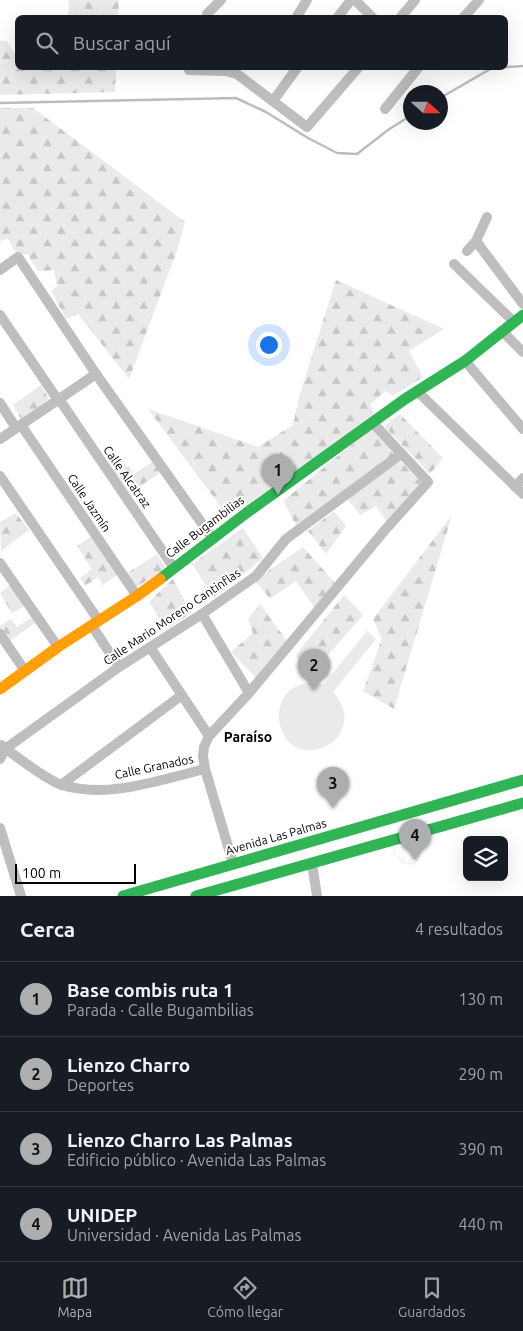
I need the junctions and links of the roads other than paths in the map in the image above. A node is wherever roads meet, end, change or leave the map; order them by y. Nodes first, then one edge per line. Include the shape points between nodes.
1 (220, 0) edge
2 (307, 0) edge
3 (353, 0) edge
4 (414, 0) edge
5 (478, 0) edge
6 (207, 14) dead end
7 (298, 15) edge
8 (340, 15) edge
9 (370, 15) edge
10 (402, 15) edge
11 (466, 15) edge
12 (189, 70) dead end
13 (296, 70) edge
14 (356, 70) edge
15 (416, 70) edge
16 (273, 102) junction
17 (385, 109) dead end
18 (487, 217) dead end
19 (476, 241) junction
20 (467, 251) dead end
21 (454, 264) dead end
22 (0, 270) edge
23 (523, 304) edge
24 (0, 315) edge
25 (518, 319) edge
26 (502, 331) junction
27 (523, 352) edge
28 (464, 361) junction
29 (96, 374) junction
30 (418, 392) junction
31 (59, 400) junction
32 (0, 403) edge
33 (373, 423) junction
34 (18, 426) junction
35 (523, 429) edge
36 (0, 439) edge
37 (401, 454) junction
38 (0, 476) edge
39 (523, 478) edge
40 (519, 491) edge
41 (213, 539) junction
42 (0, 563) edge
43 (174, 568) junction
44 (137, 596) junction
45 (202, 614) junction
46 (96, 623) junction
47 (0, 634) edge
48 (150, 646) junction
49 (58, 647) junction
50 (120, 667) junction
51 (25, 671) junction
52 (0, 689) edge
53 (249, 693) junction
54 (182, 695) junction
55 (209, 736) junction
56 (3, 746) edge
57 (0, 759) edge
58 (205, 769) junction
59 (523, 780) edge
60 (61, 785) junction
61 (523, 803) edge
62 (0, 831) edge
63 (234, 863) junction
64 (312, 864) junction
65 (21, 896) edge
66 (124, 896) edge
67 (196, 896) edge
68 (317, 896) edge

1 - 6 street
2 - 7 street
3 - 8 street
3 - 9 street
4 - 10 street
5 - 11 street
12 - 16 street via 238,74
13 - 16 street
14 - 16 street via 307,127
15 - 17 street
18 - 19 street
19 - 20 street
19 - 23 street
21 - 25 street
22 - 29 street via 18,257
24 - 31 street, Calle Alcatraz
25 - 26 main road, Calle Bugambilias
26 - 27 street
26 - 28 main road, Calle Bugambilias
28 - 30 main road, Calle Bugambilias
28 - 35 street
29 - 31 street
29 - 41 street
30 - 33 main road, Calle Bugambilias
30 - 40 street
31 - 34 street
31 - 43 street, Calle Alcatraz
32 - 34 street, Calle Jazmín
33 - 37 street
33 - 41 main road, Calle Bugambilias
34 - 36 street
34 - 44 street, Calle Jazmín
37 - 45 street, Calle Mario Moreno Cantinflas via 286,539 256,576
37 - 53 street via 428,482
38 - 46 street
39 - 40 street
41 - 43 main road, Calle Bugambilias
42 - 49 street
43 - 44 main road, Calle Bugambilias
44 - 46 main road, Calle Bugambilias
45 - 48 street, Calle Mario Moreno Cantinflas
45 - 53 street
46 - 49 main road, Calle Bugambilias
46 - 50 street
47 - 51 street
48 - 50 street, Calle Mario Moreno Cantinflas
48 - 54 street
49 - 51 main road, Calle Bugambilias
50 - 56 street, Calle Mario Moreno Cantinflas
51 - 52 main road, Calle Bugambilias
53 - 55 street
54 - 55 street
54 - 60 street
55 - 58 street via 204,747
56 - 57 street
56 - 60 street, Calle Granados
58 - 60 street, Calle Granados via 117,789 90,790
58 - 63 street
59 - 63 main road, Avenida Las Palmas
61 - 64 main road
62 - 65 street
63 - 66 main road, Avenida Las Palmas
64 - 67 main road
64 - 68 street

